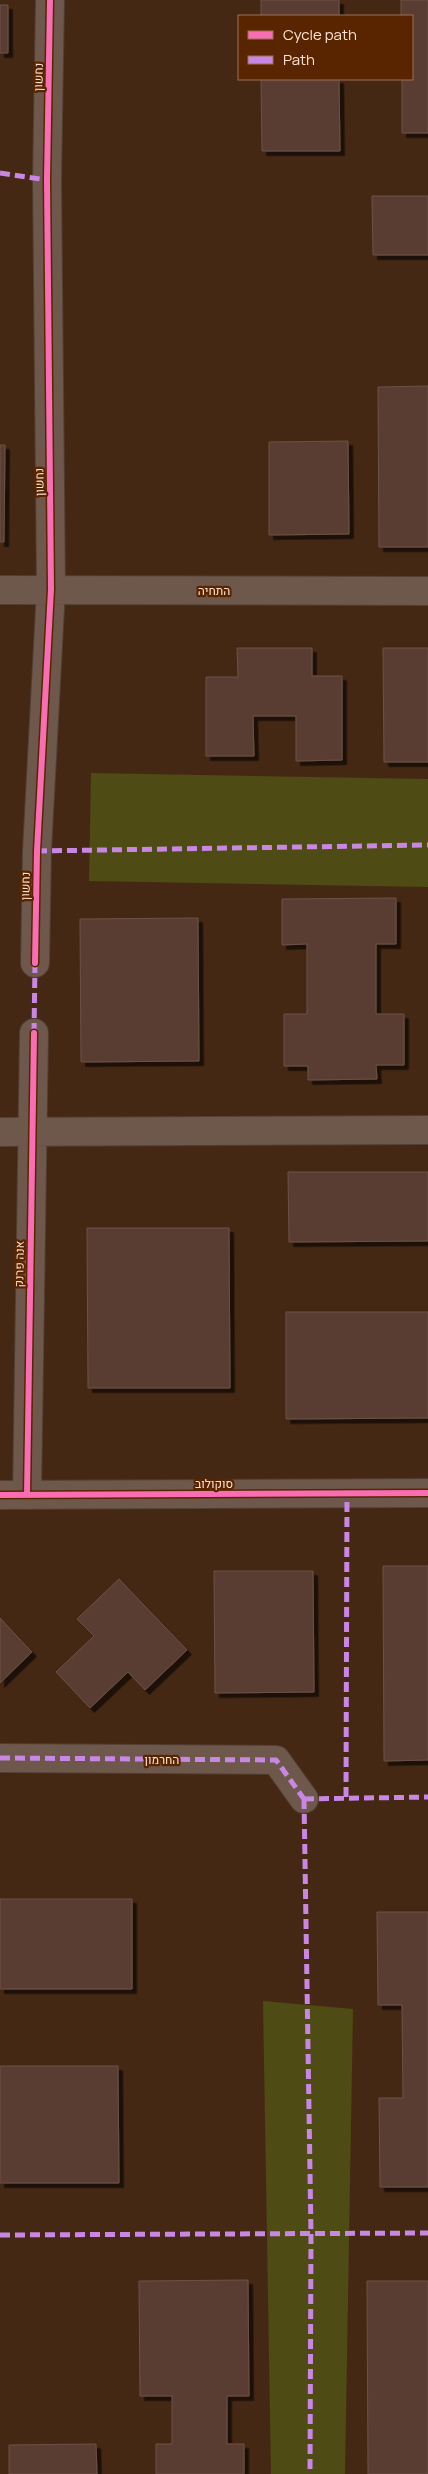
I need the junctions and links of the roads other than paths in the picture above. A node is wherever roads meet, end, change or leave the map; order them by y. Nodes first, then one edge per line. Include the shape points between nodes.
1 (50, 0) edge
2 (51, 589) junction
3 (0, 590) edge
4 (428, 591) edge
5 (35, 963) dead end
6 (34, 1033) dead end
7 (428, 1130) edge
8 (32, 1131) junction
9 (0, 1132) edge
10 (428, 1493) edge
11 (13, 1495) edge
12 (0, 1758) edge
13 (304, 1800) dead end

1 - 2 street, נחשון via 47,180
2 - 3 street, התחיה
2 - 4 street, התחיה
2 - 5 street, נחשון via 37,851
6 - 8 street, אנה פרנק
7 - 8 street
8 - 9 street
8 - 11 street, אנה פרנק
10 - 11 street, סוקולוב
12 - 13 street, החרמון via 276,1760

